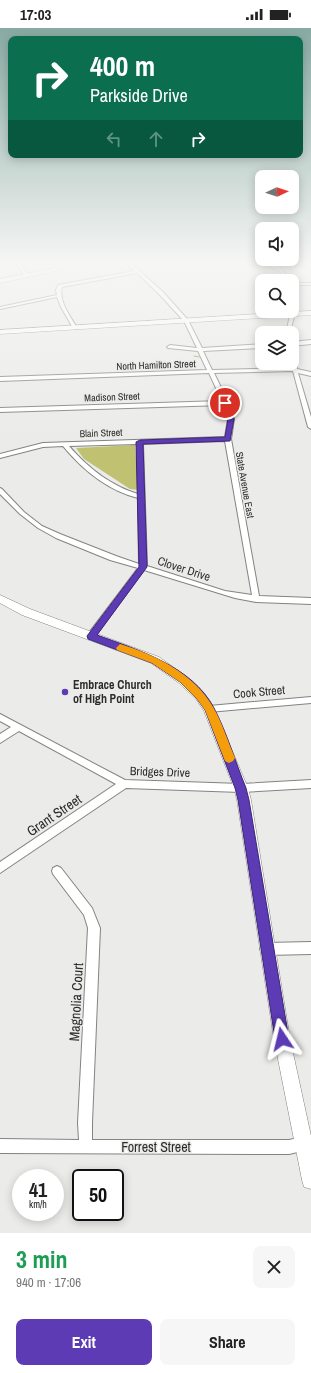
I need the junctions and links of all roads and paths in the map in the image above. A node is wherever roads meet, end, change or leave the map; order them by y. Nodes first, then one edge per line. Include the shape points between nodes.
1 (70, 320) edge
2 (198, 320) edge
3 (186, 321) junction
4 (74, 328) junction
5 (0, 332) edge
6 (20, 332) junction
7 (0, 336) edge
8 (311, 342) edge
9 (299, 343) edge
10 (255, 346) edge
11 (170, 347) dead end
12 (200, 350) junction
13 (295, 371) junction
14 (210, 372) junction
15 (311, 374) edge
16 (0, 379) edge
17 (225, 403) junction
18 (0, 410) edge
19 (311, 427) edge
20 (228, 439) junction
21 (140, 442) junction
22 (64, 444) junction
23 (0, 456) edge
24 (0, 490) edge
25 (142, 497) junction
26 (143, 567) junction
27 (0, 599) edge
28 (256, 599) junction
29 (311, 602) edge
30 (91, 636) junction
31 (311, 700) edge
32 (209, 709) junction
33 (0, 717) edge
34 (18, 727) junction
35 (0, 738) edge
36 (124, 784) junction
37 (311, 784) edge
38 (240, 788) junction
39 (0, 868) edge
40 (57, 871) dead end
41 (311, 948) edge
42 (266, 949) junction
43 (307, 1143) edge
44 (0, 1146) edge
45 (86, 1147) junction
46 (311, 1180) edge

1 - 4 street
2 - 3 main road
3 - 4 main road
3 - 12 street, State Avenue East
4 - 6 main road
5 - 6 main road
6 - 7 main road
8 - 9 street
10 - 12 street
11 - 12 street
12 - 14 street, State Avenue East
13 - 14 street, North Hamilton Street via 290,369
13 - 15 street, North Hamilton Street
13 - 19 street
14 - 16 street, North Hamilton Street
14 - 17 street, State Avenue East
17 - 18 street, Madison Street
17 - 20 street, State Avenue East via 231,419
20 - 21 street, Blain Street
20 - 28 street, State Avenue East
21 - 22 street, Blain Street
21 - 25 street
22 - 23 street, Blain Street via 43,445
22 - 25 street via 98,476 130,495
24 - 26 street, Clover Drive via 22,513 46,530 84,547
25 - 26 street
26 - 28 street, Clover Drive via 224,593
26 - 30 street
27 - 30 main road via 26,612
28 - 29 street, Clover Drive
30 - 32 main road via 155,660 183,680
31 - 32 street, Cook Street
32 - 38 main road
33 - 34 street, Bridges Drive
34 - 35 street
34 - 36 street, Bridges Drive
36 - 38 street, Bridges Drive
36 - 39 street, Grant Street
37 - 38 street, Bridges Drive
38 - 42 main road via 244,800
40 - 45 street, Magnolia Court via 88,912 94,928
41 - 42 street
42 - 43 main road via 282,1039
43 - 45 street, Forrest Street via 289,1147
43 - 46 main road
44 - 45 street, Forrest Street

